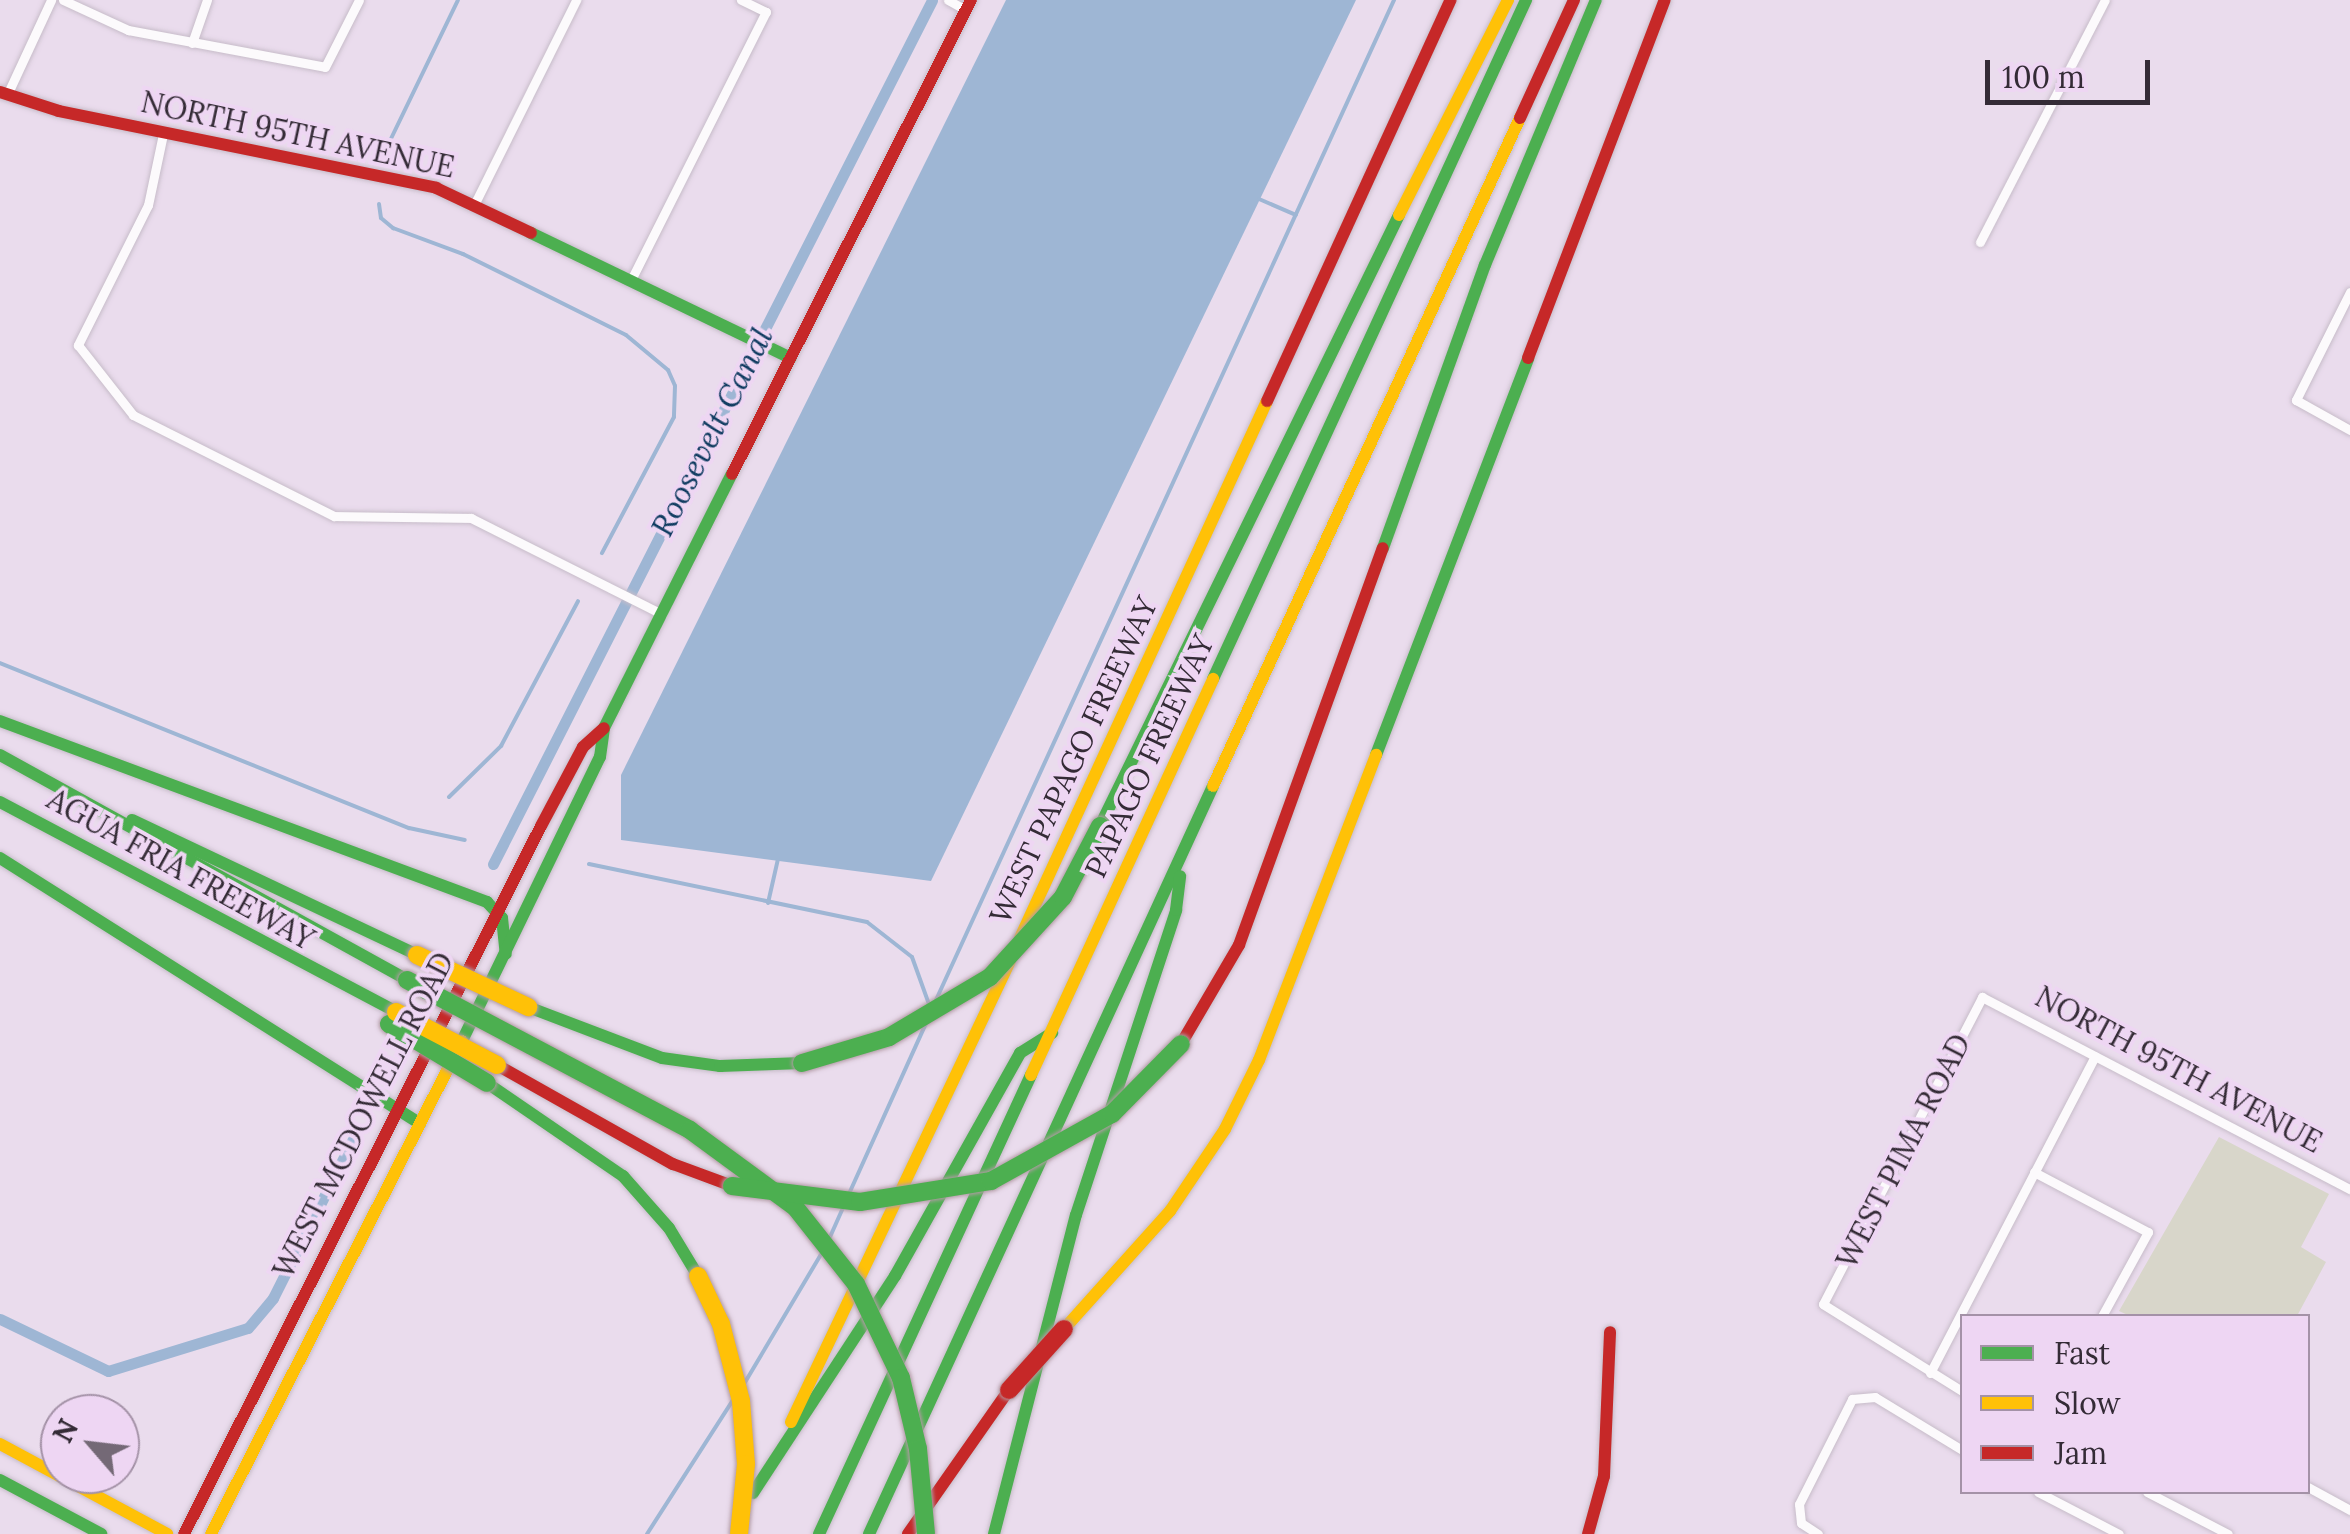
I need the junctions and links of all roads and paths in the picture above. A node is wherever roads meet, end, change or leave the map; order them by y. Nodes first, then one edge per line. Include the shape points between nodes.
1 (50, 0) edge
2 (63, 0) edge
3 (207, 0) edge
4 (359, 0) edge
5 (576, 0) edge
6 (742, 0) edge
7 (948, 0) edge
8 (1451, 0) edge
9 (1508, 0) edge
10 (1526, 0) edge
11 (1574, 0) edge
12 (1596, 0) edge
13 (1664, 0) edge
14 (2105, 0) edge
15 (969, 5) edge
16 (192, 43) junction
17 (4, 94) edge
18 (163, 134) junction
19 (475, 202) junction
20 (1980, 242) dead end
21 (632, 278) junction
22 (2350, 292) edge
23 (791, 358) junction
24 (2350, 430) edge
25 (662, 614) junction
26 (0, 722) edge
27 (604, 728) junction
28 (0, 754) edge
29 (37, 776) junction
30 (0, 802) edge
31 (1183, 856) junction
32 (0, 858) edge
33 (498, 909) junction
34 (506, 954) junction
35 (1982, 997) joint
36 (392, 1018) junction
37 (1052, 1033) junction
38 (2095, 1056) junction
39 (395, 1112) junction
40 (420, 1124) junction
41 (2034, 1172) junction
42 (2350, 1189) edge
43 (1961, 1314) edge
44 (2103, 1314) edge
45 (1960, 1315) edge
46 (1610, 1332) dead end
47 (1930, 1373) junction
48 (1960, 1390) edge
49 (0, 1444) edge
50 (1960, 1449) edge
51 (0, 1480) edge
52 (2310, 1488) edge
53 (753, 1493) junction
54 (2042, 1494) edge
55 (2151, 1494) edge
56 (2350, 1510) edge
57 (1592, 1533) edge
58 (101, 1534) edge
59 (168, 1534) edge
60 (184, 1534) edge
61 (211, 1534) edge
62 (728, 1534) edge
63 (739, 1534) edge
64 (819, 1534) edge
65 (868, 1534) edge
66 (908, 1534) edge
67 (926, 1534) edge
68 (994, 1534) edge
69 (1818, 1534) edge
70 (2119, 1534) edge
71 (2228, 1534) edge

1 - 17 street
2 - 16 street via 128,30
3 - 16 street
4 - 16 street via 325,67
5 - 19 street
6 - 21 street via 766,12
7 - 15 street
8 - 53 main road, WEST PAPAGO FREEWAY via 835,1338
9 - 29 main road, bridge via 1063,897 990,977 889,1037 802,1063 720,1066 662,1058 528,1006
10 - 37 main road, PAPAGO FREEWAY
11 - 31 main road
12 - 36 main road, bridge via 1485,264 1239,945 1181,1044 1112,1114 1039,1160 932,1196 860,1202 732,1186 673,1164 497,1065
13 - 66 main road, bridge via 1252,1074 1170,1210 1009,1390
14 - 20 street
15 - 23 main road, WEST MCDOWELL ROAD
17 - 18 main road, NORTH 95TH AVENUE
18 - 19 main road, NORTH 95TH AVENUE via 354,168
18 - 25 street via 148,205 78,346 133,415 334,516 461,516
19 - 21 main road, NORTH 95TH AVENUE
21 - 23 main road, NORTH 95TH AVENUE
22 - 24 street via 2296,400
23 - 25 main road, WEST MCDOWELL ROAD
25 - 27 main road, WEST MCDOWELL ROAD
26 - 33 main road
27 - 33 main road, WEST MCDOWELL ROAD via 583,747
27 - 34 main road, WEST MCDOWELL ROAD via 600,757
28 - 29 main road, AGUA FRIA FREEWAY
29 - 67 main road, bridge via 690,1130 795,1207 856,1284 895,1363 918,1449
30 - 36 main road, AGUA FRIA FREEWAY
31 - 65 main road
31 - 68 main road via 1176,910 1096,1144
32 - 39 main road
33 - 34 main road
33 - 39 main road, WEST MCDOWELL ROAD
34 - 40 main road, WEST MCDOWELL ROAD
35 - 38 street, NORTH 95TH AVENUE
35 - 47 street, WEST PIMA ROAD via 1823,1304
36 - 63 main road, bridge via 623,1176 669,1228 721,1324 740,1401 746,1464
37 - 53 main road via 1020,1053 895,1276
37 - 64 main road, PAPAGO FREEWAY
38 - 41 street
38 - 42 street, NORTH 95TH AVENUE
39 - 40 main road
39 - 60 main road, WEST MCDOWELL ROAD
40 - 61 main road, WEST MCDOWELL ROAD
41 - 43 street
41 - 44 street via 2148,1232
45 - 47 street
46 - 57 main road via 1604,1476
47 - 48 street
49 - 59 main road
50 - 69 street via 1875,1398 1852,1399 1799,1504 1801,1523
51 - 58 main road
52 - 56 street
53 - 62 main road, WEST PAPAGO FREEWAY
54 - 70 street
55 - 71 street

